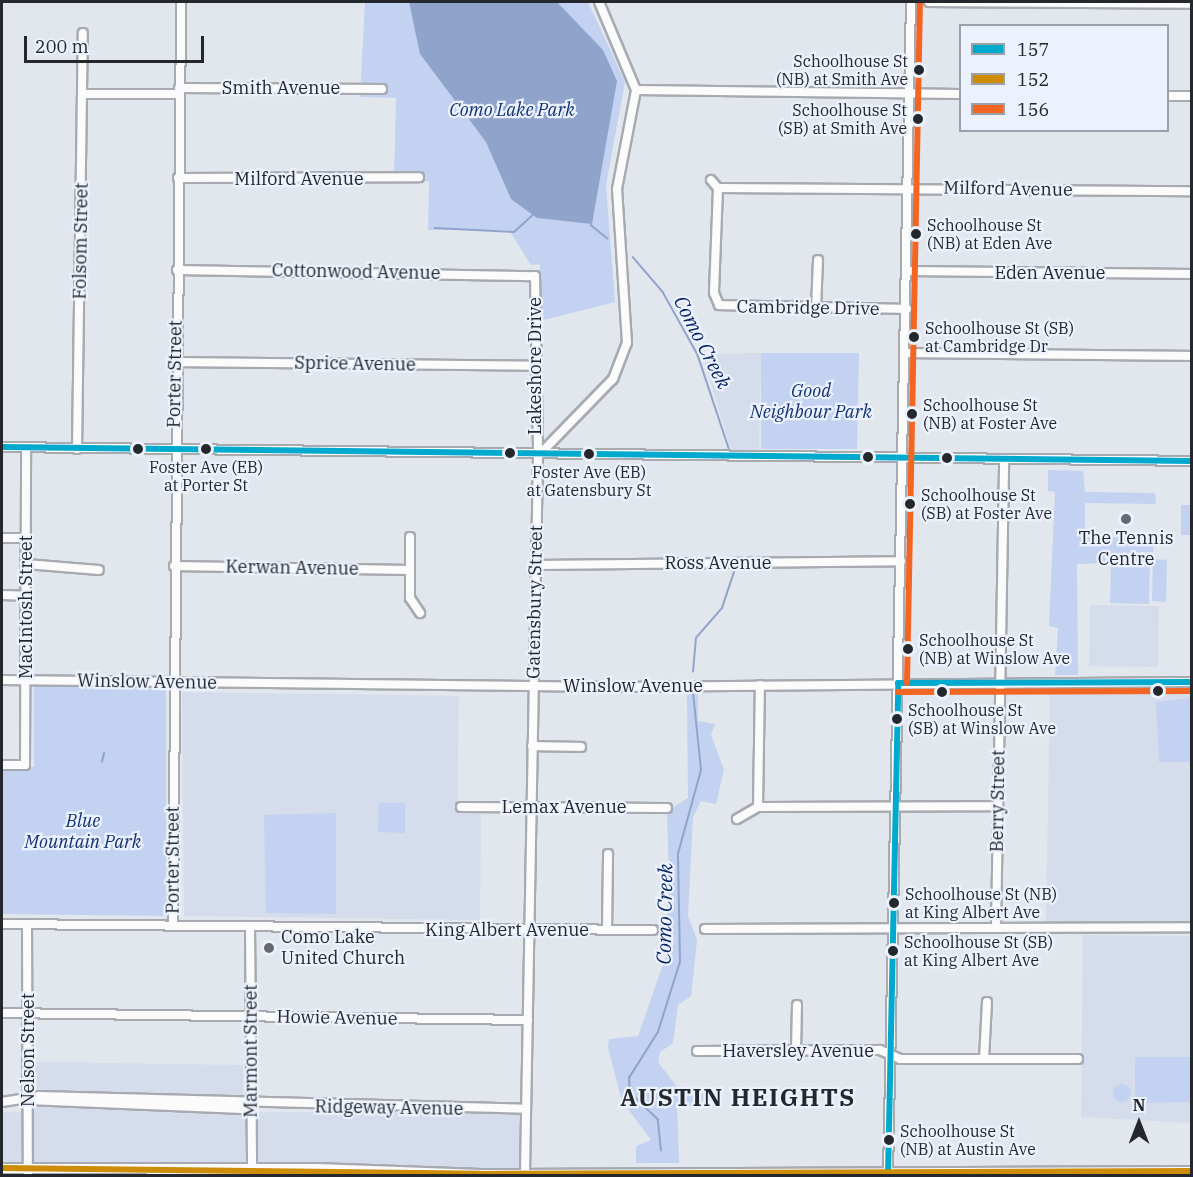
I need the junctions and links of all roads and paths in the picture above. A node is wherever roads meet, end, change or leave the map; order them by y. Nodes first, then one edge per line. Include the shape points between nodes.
1 (181, 2) edge
2 (599, 2) edge
3 (911, 2) edge
4 (929, 2) edge
5 (1191, 4) edge
6 (84, 33) dead end
7 (382, 89) dead end
8 (636, 90) junction
9 (179, 91) junction
10 (83, 93) junction
11 (911, 93) junction
12 (959, 94) edge
13 (1169, 96) edge
14 (1191, 96) edge
15 (419, 177) dead end
16 (178, 178) junction
17 (711, 180) dead end
18 (718, 188) junction
19 (910, 188) junction
20 (1191, 191) edge
21 (818, 260) dead end
22 (177, 270) junction
23 (908, 271) junction
24 (1191, 274) edge
25 (535, 276) joint
26 (816, 308) junction
27 (907, 309) junction
28 (906, 353) junction
29 (1191, 356) edge
30 (175, 362) junction
31 (534, 366) junction
32 (2, 447) edge
33 (26, 448) junction
34 (77, 449) junction
35 (174, 451) junction
36 (538, 456) junction
37 (903, 456) junction
38 (1004, 459) junction
39 (1191, 461) edge
40 (411, 537) dead end
41 (2, 538) edge
42 (26, 538) junction
43 (901, 561) junction
44 (26, 564) junction
45 (536, 565) junction
46 (174, 566) junction
47 (99, 570) dead end
48 (409, 570) junction
49 (2, 595) edge
50 (26, 596) junction
51 (420, 613) dead end
52 (2, 680) edge
53 (26, 681) junction
54 (174, 682) junction
55 (1000, 682) junction
56 (1191, 682) edge
57 (898, 683) junction
58 (760, 685) junction
59 (534, 686) junction
60 (532, 746) junction
61 (580, 747) dead end
62 (2, 765) edge
63 (895, 805) junction
64 (997, 806) junction
65 (461, 807) dead end
66 (531, 807) junction
67 (758, 807) junction
68 (667, 808) dead end
69 (737, 819) dead end
70 (608, 854) dead end
71 (2, 924) edge
72 (27, 924) junction
73 (173, 926) junction
74 (250, 927) junction
75 (1191, 927) edge
76 (893, 928) junction
77 (996, 928) junction
78 (705, 929) dead end
79 (529, 930) junction
80 (607, 930) junction
81 (653, 930) dead end
82 (987, 1002) dead end
83 (797, 1005) dead end
84 (2, 1013) edge
85 (28, 1013) junction
86 (250, 1017) junction
87 (528, 1020) junction
88 (796, 1050) junction
89 (697, 1051) dead end
90 (890, 1054) junction
91 (984, 1059) junction
92 (1078, 1059) dead end
93 (28, 1100) junction
94 (2, 1102) edge
95 (251, 1105) junction
96 (526, 1109) junction
97 (2, 1168) edge
98 (1191, 1171) edge
99 (28, 1172) edge
100 (252, 1173) edge
101 (888, 1173) edge
102 (320, 1174) edge
103 (525, 1174) junction
104 (1043, 1174) edge
105 (150, 1176) edge
106 (271, 1176) edge

1 - 9 street, Porter Street
2 - 8 street
3 - 11 street
4 - 5 street
6 - 10 street, Folsom Street
7 - 9 street, Smith Avenue
8 - 11 street
8 - 36 street via 617,186 626,352 613,379
9 - 10 street, Smith Avenue
9 - 16 street, Porter Street
10 - 34 street, Folsom Street
11 - 12 street
11 - 19 street
13 - 14 street
15 - 16 street, Milford Avenue
16 - 22 street, Porter Street
17 - 18 street
18 - 19 street, Milford Avenue
18 - 26 street, Cambridge Drive via 714,293 719,305
19 - 20 street, Milford Avenue
19 - 23 street
21 - 26 street
22 - 25 street, Cottonwood Avenue
22 - 30 street, Porter Street
23 - 24 street, Eden Avenue
23 - 27 street
25 - 31 street, Lakeshore Drive
26 - 27 street, Cambridge Drive
27 - 28 street
28 - 29 street
28 - 37 street
30 - 31 street, Sprice Avenue
30 - 35 street, Porter Street
31 - 36 street, Lakeshore Drive
32 - 33 street
33 - 34 street
33 - 42 street, MacIntosh Street
34 - 35 street
35 - 36 street
35 - 46 street, Porter Street
36 - 37 street
36 - 45 street, Gatensbury Street
37 - 38 street
37 - 43 street
38 - 39 street
38 - 55 street, Berry Street
40 - 48 street
41 - 42 street
42 - 44 street, MacIntosh Street
43 - 45 street, Ross Avenue
43 - 57 street
44 - 47 street
44 - 50 street, MacIntosh Street
45 - 59 street, Gatensbury Street
46 - 48 street, Kerwan Avenue
46 - 54 street, Porter Street
48 - 51 street via 410,598
49 - 50 street
50 - 53 street, MacIntosh Street
52 - 53 street, Winslow Avenue
53 - 54 street, Winslow Avenue
53 - 62 street, MacIntosh Street via 25,765
54 - 59 street, Winslow Avenue
54 - 73 street, Porter Street
55 - 56 street, Winslow Avenue
55 - 57 street, Winslow Avenue
55 - 64 street, Berry Street
57 - 58 street, Winslow Avenue
57 - 63 street
58 - 59 street, Winslow Avenue
58 - 67 street
59 - 60 street, Gatensbury Street
60 - 61 street
60 - 66 street, Gatensbury Street
63 - 64 street
63 - 67 street
63 - 76 street
64 - 77 street, Berry Street
65 - 66 street, Lemax Avenue
66 - 68 street, Lemax Avenue
66 - 79 street, Gatensbury Street
67 - 69 street
70 - 80 street
71 - 72 street, King Albert Avenue
72 - 73 street, King Albert Avenue
72 - 85 street, Nelson Street
73 - 74 street, King Albert Avenue
74 - 79 street, King Albert Avenue
74 - 86 street, Marmont Street
75 - 77 street
76 - 77 street
76 - 78 street
76 - 90 street
79 - 80 street, King Albert Avenue
79 - 87 street, Gatensbury Street
80 - 81 street, King Albert Avenue
82 - 91 street
83 - 88 street
84 - 85 street, Howie Avenue
85 - 86 street, Howie Avenue
85 - 93 street, Nelson Street
86 - 87 street, Howie Avenue
86 - 95 street, Marmont Street
87 - 96 street, Gatensbury Street
88 - 89 street, Haversley Avenue
88 - 90 street, Haversley Avenue
90 - 91 street, Haversley Avenue
90 - 101 street
91 - 92 street, Haversley Avenue
93 - 94 street, Ridgeway Avenue
93 - 95 street, Ridgeway Avenue via 39,1096 238,1099
93 - 99 street, Nelson Street
95 - 96 street, Ridgeway Avenue
95 - 100 street, Marmont Street
96 - 103 street, Gatensbury Street
97 - 99 main road
98 - 104 main road
99 - 100 main road
100 - 102 main road
100 - 105 main road
100 - 106 main road
101 - 103 main road
101 - 104 main road
102 - 103 main road

